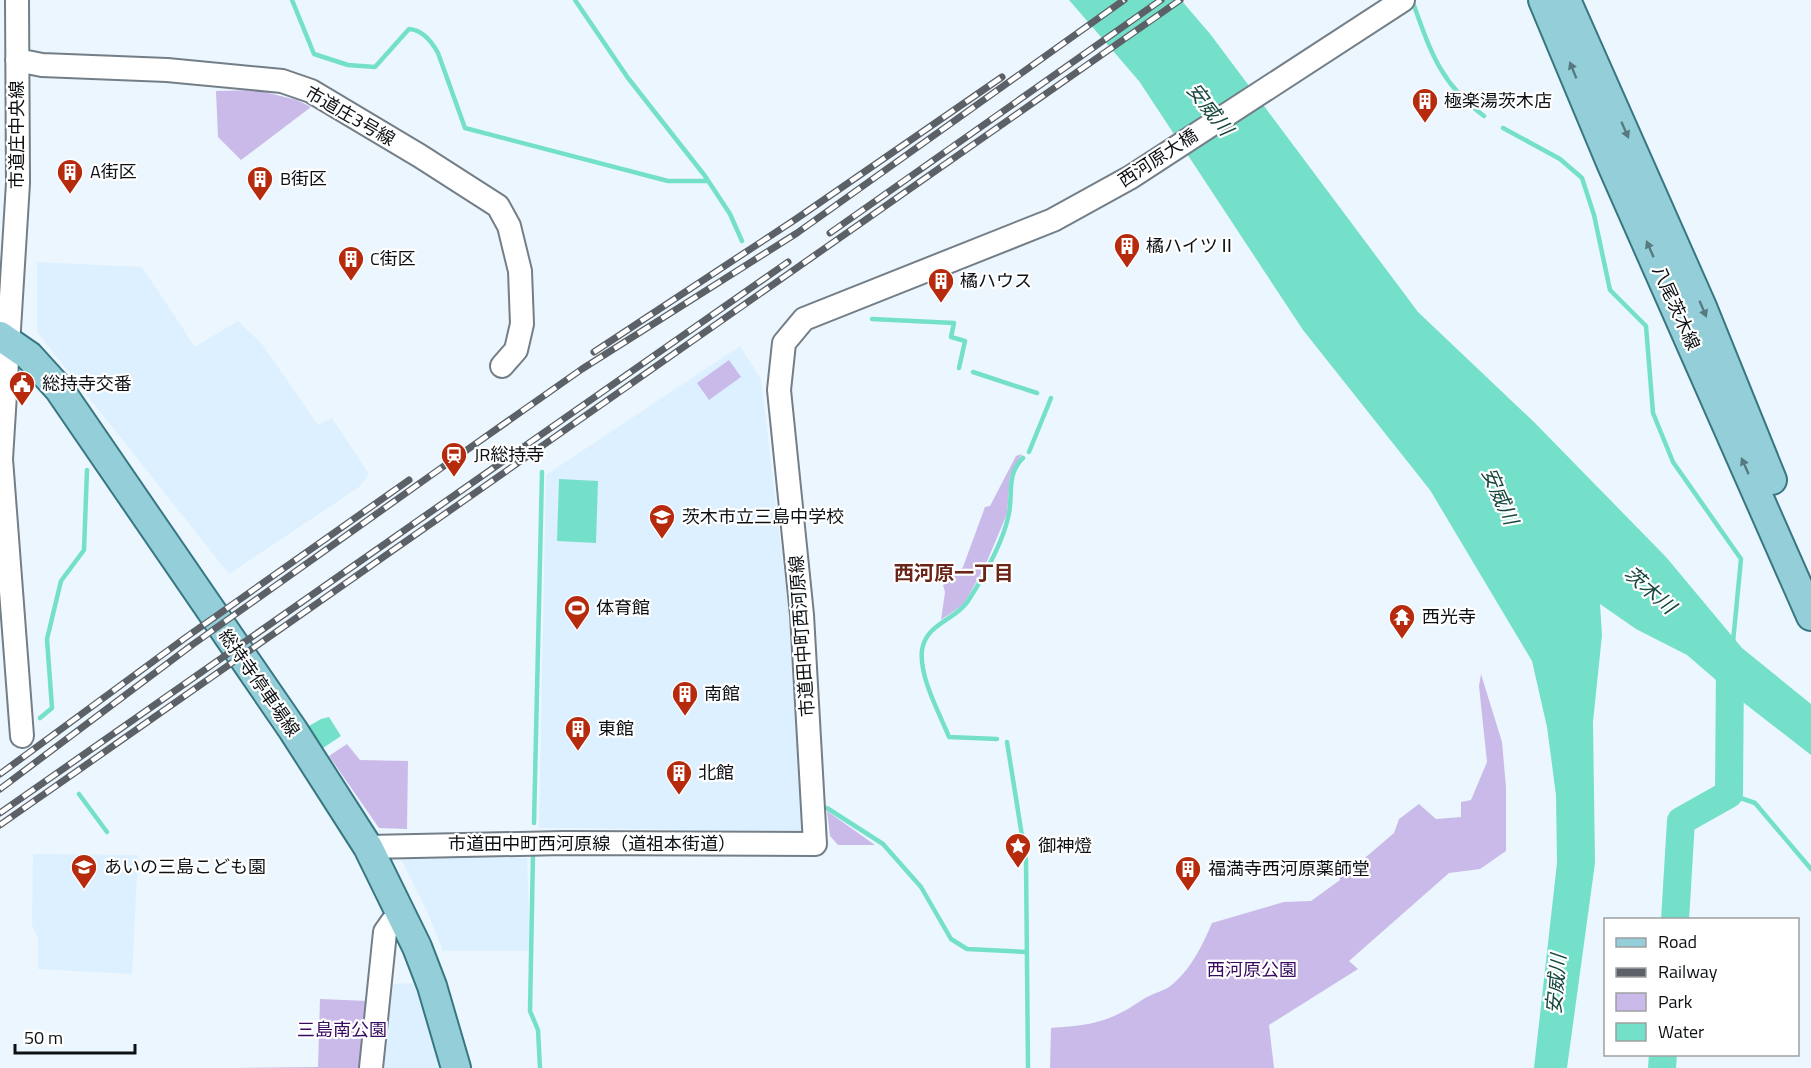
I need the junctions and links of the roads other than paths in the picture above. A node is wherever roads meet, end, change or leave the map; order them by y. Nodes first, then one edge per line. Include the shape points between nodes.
1 (17, 0) edge
2 (1403, 0) edge
3 (1543, 0) edge
4 (1566, 0) edge
5 (17, 60) junction
6 (963, 257) joint
7 (4, 339) edge
8 (502, 366) dead end
9 (1811, 576) edge
10 (1811, 616) edge
11 (22, 736) dead end
12 (815, 844) joint
13 (368, 847) junction
14 (403, 920) junction
15 (371, 1068) edge
16 (456, 1068) edge

1 - 5 street, 市道庄中央線
2 - 6 street, 西河原大橋 via 1131,177 1053,220
10 -> 3 main road, 八尾茨木線 via 1611,165
4 -> 9 main road, 八尾茨木線 via 1702,307
5 - 7 street, 市道庄中央線 via 18,183
5 - 8 street, 市道庄3号線 via 282,81 310,91 420,156 498,206 509,226 518,259 522,324 516,350
6 - 12 street, 市道田中町西河原線 via 804,320 784,343 778,390 802,615
7 - 11 street, 市道庄中央線 via 1,459
7 - 13 main road, 総持寺停車場線 via 29,356 59,389 293,730
12 - 13 street, 市道田中町西河原線（道祖本街道）
13 - 14 main road, 総持寺停車場線
14 - 15 street via 392,922 385,932
14 - 16 main road, 総持寺停車場線 via 432,986

